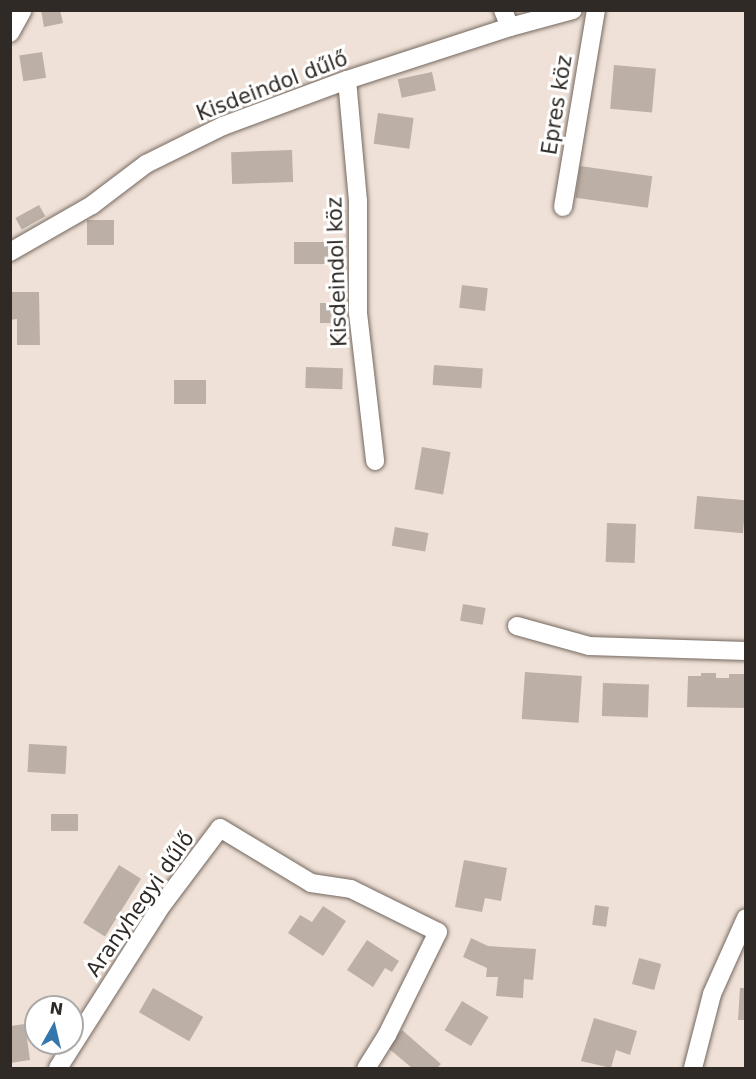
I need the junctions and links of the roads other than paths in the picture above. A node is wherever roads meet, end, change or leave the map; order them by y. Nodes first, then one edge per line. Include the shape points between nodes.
1 (22, 10) edge
2 (573, 10) edge
3 (596, 10) edge
4 (507, 19) edge
5 (10, 33) edge
6 (347, 80) junction
7 (563, 207) dead end
8 (10, 252) edge
9 (375, 461) dead end
10 (517, 626) dead end
11 (746, 651) edge
12 (746, 918) edge
13 (58, 1068) edge
14 (366, 1068) edge
15 (693, 1068) edge

1 - 5 street
2 - 4 street, Kisdeindol dűlő
3 - 7 street, Epres köz
4 - 6 street, Kisdeindol dűlő
6 - 8 street, Kisdeindol dűlő via 223,126 146,164 92,205
6 - 9 street, Kisdeindol köz via 358,201 358,314
10 - 11 street via 589,646
12 - 15 street via 712,994
13 - 14 street, Aranyhegyi dűlő via 162,906 220,828 311,883 351,889 438,932 387,1035

